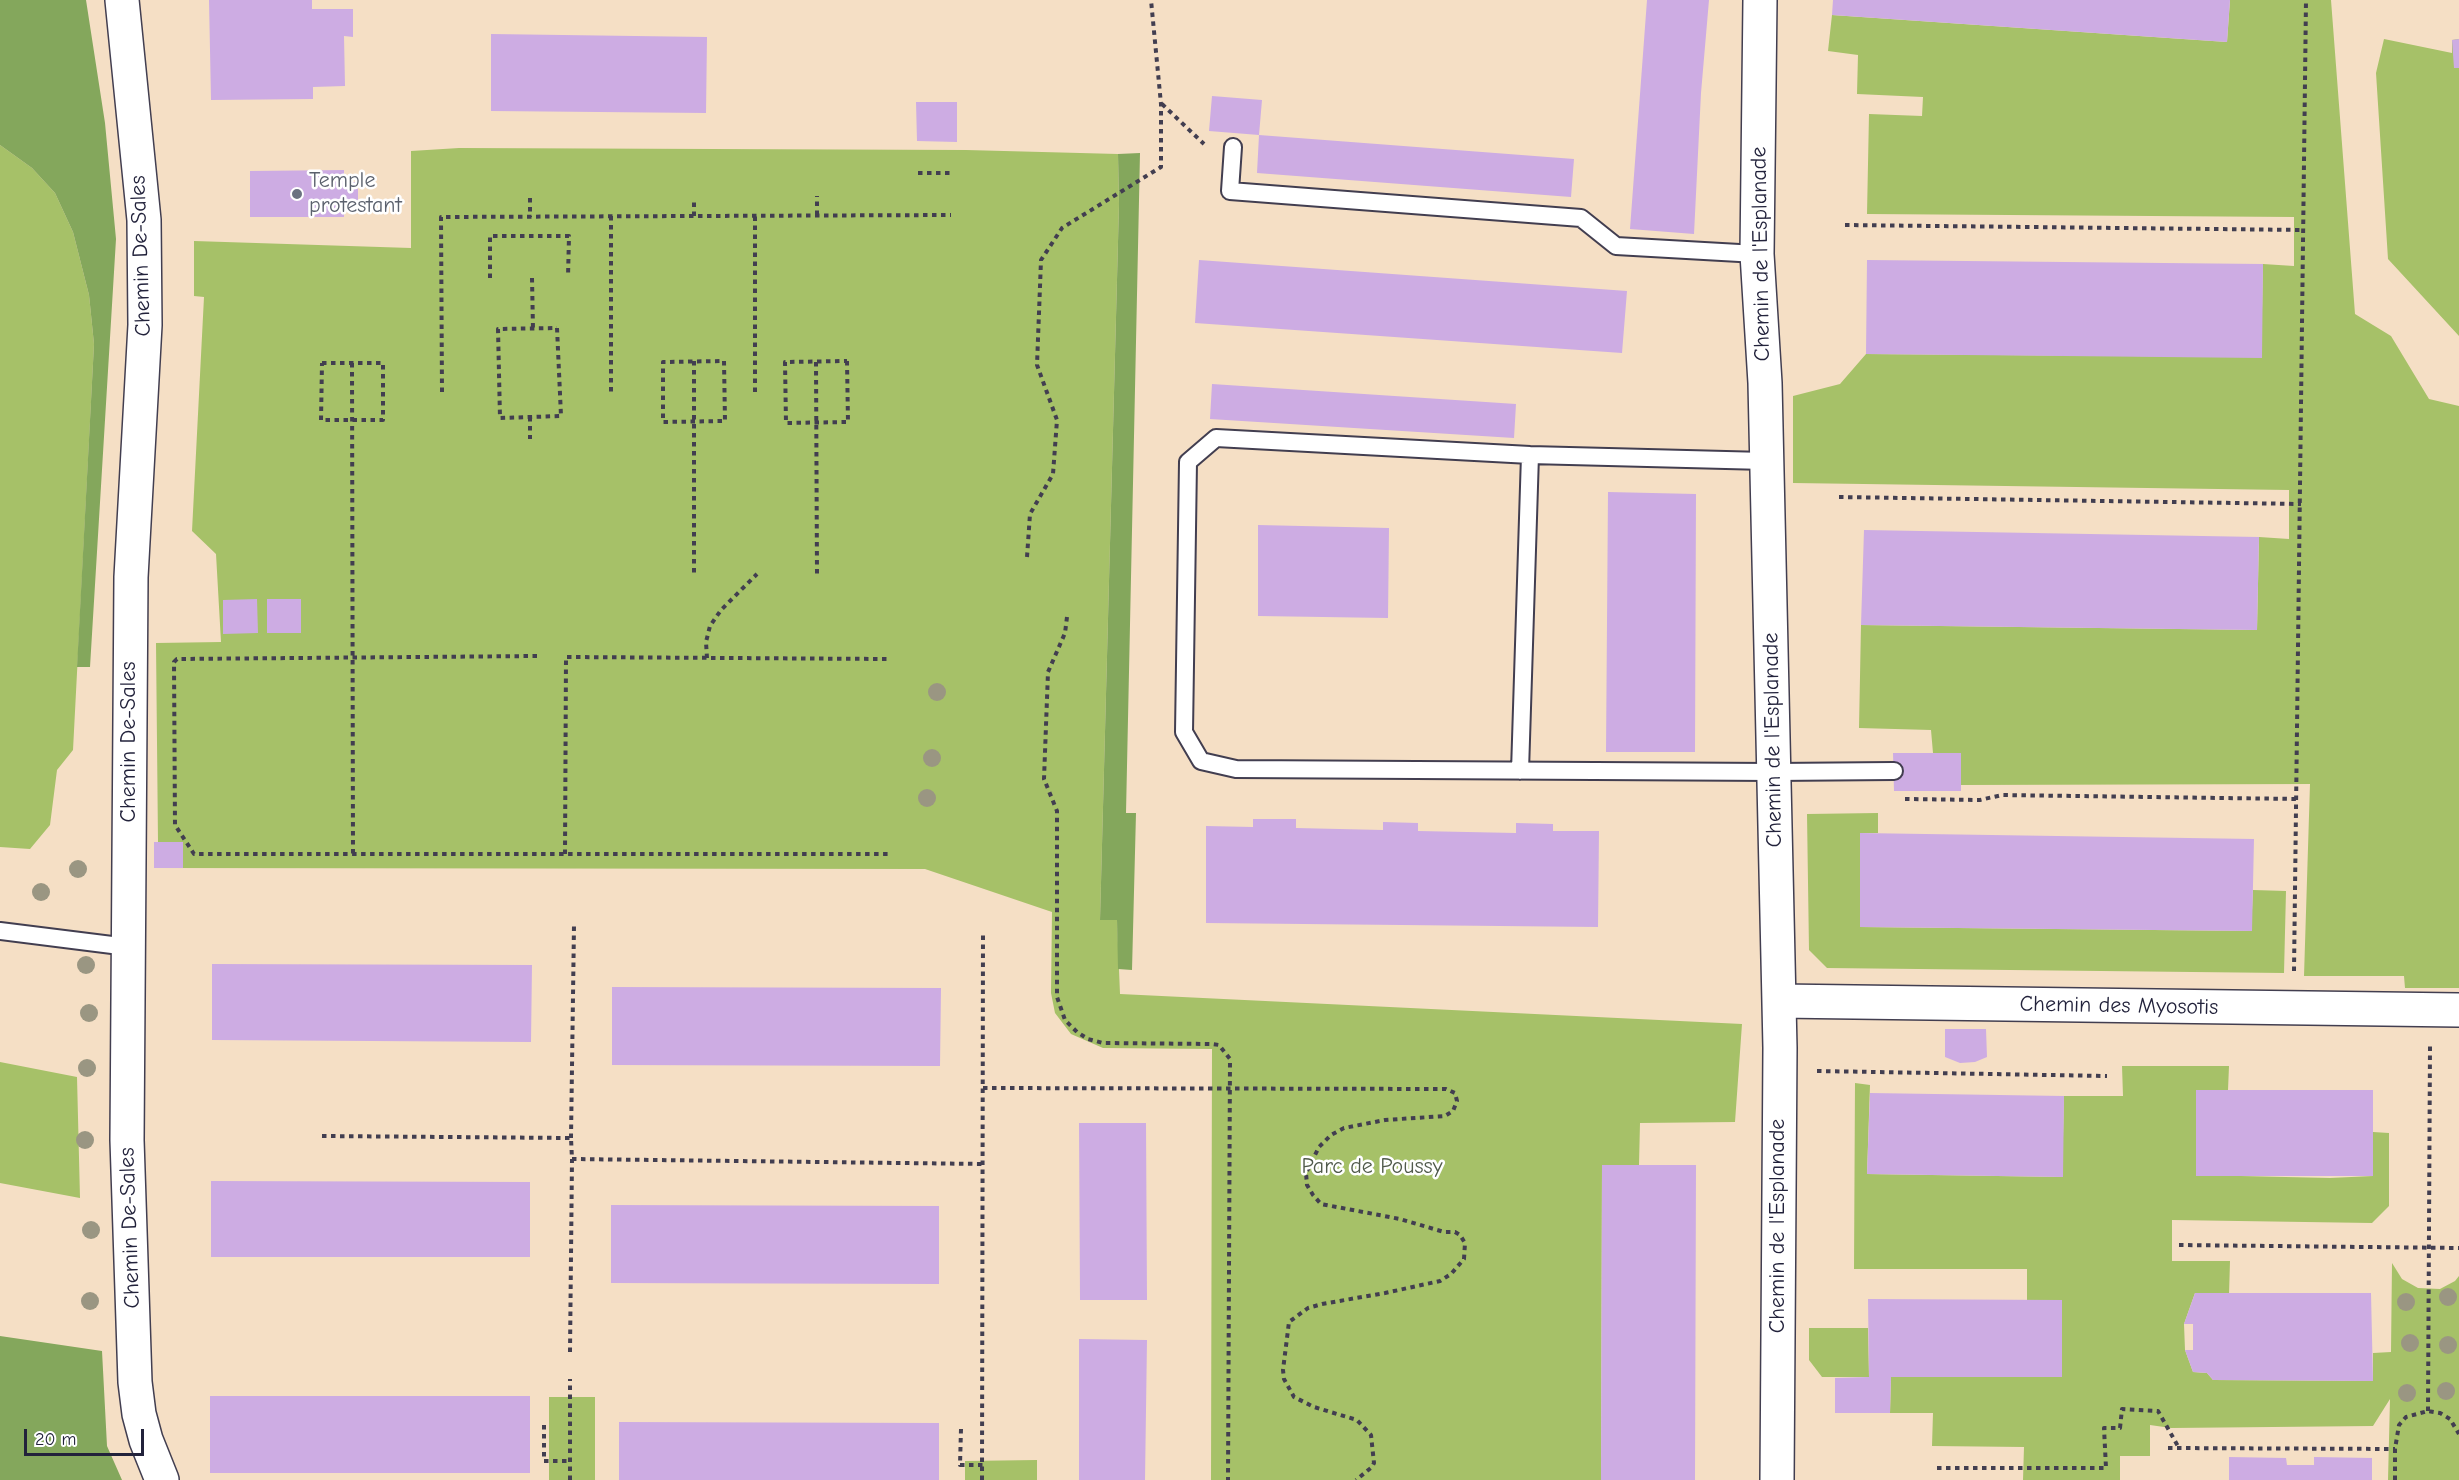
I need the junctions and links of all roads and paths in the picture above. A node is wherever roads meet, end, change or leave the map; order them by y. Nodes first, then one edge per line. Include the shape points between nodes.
1 (122, 0) edge
2 (1151, 0) edge
3 (1760, 0) edge
4 (2306, 0) edge
5 (1161, 104) junction
6 (1233, 147) joint
7 (918, 172) dead end
8 (952, 173) dead end
9 (817, 196) dead end
10 (530, 198) dead end
11 (694, 198) dead end
12 (755, 215) junction
13 (817, 215) junction
14 (951, 215) dead end
15 (611, 216) junction
16 (693, 216) junction
17 (530, 217) junction
18 (1845, 225) dead end
19 (2304, 230) junction
20 (1757, 254) junction
21 (568, 277) dead end
22 (490, 278) dead end
23 (532, 278) dead end
24 (533, 329) junction
25 (694, 361) junction
26 (816, 362) junction
27 (352, 363) junction
28 (442, 392) dead end
29 (611, 392) dead end
30 (755, 392) dead end
31 (530, 417) junction
32 (353, 420) junction
33 (695, 421) junction
34 (817, 422) junction
35 (530, 439) dead end
36 (1530, 455) junction
37 (1765, 461) junction
38 (1839, 496) dead end
39 (2301, 504) junction
40 (1027, 557) dead end
41 (694, 574) dead end
42 (758, 574) dead end
43 (817, 574) dead end
44 (1067, 617) dead end
45 (537, 656) dead end
46 (353, 658) junction
47 (707, 658) junction
48 (888, 659) dead end
49 (1520, 771) junction
50 (1894, 771) dead end
51 (1774, 772) junction
52 (1900, 799) dead end
53 (2297, 799) junction
54 (353, 854) junction
55 (565, 854) junction
56 (889, 854) dead end
57 (574, 926) dead end
58 (0, 932) edge
59 (983, 933) dead end
60 (128, 947) junction
61 (2294, 972) dead end
62 (1779, 1001) junction
63 (2459, 1010) edge
64 (2430, 1040) dead end
65 (1810, 1071) dead end
66 (2107, 1076) dead end
67 (983, 1088) junction
68 (1231, 1088) junction
69 (322, 1136) dead end
70 (571, 1138) junction
71 (572, 1160) junction
72 (984, 1164) junction
73 (2179, 1245) dead end
74 (2429, 1248) junction
75 (2459, 1248) edge
76 (570, 1352) dead end
77 (570, 1379) dead end
78 (2428, 1411) junction
79 (544, 1425) dead end
80 (961, 1429) dead end
81 (2459, 1434) edge
82 (2168, 1448) dead end
83 (2179, 1448) junction
84 (2395, 1449) junction
85 (570, 1461) junction
86 (983, 1465) junction
87 (1937, 1468) dead end
88 (162, 1480) edge
89 (570, 1480) edge
90 (982, 1480) edge
91 (1228, 1480) edge
92 (1356, 1480) edge
93 (1777, 1480) edge
94 (2395, 1480) edge

1 - 60 street, Chemin De-Sales via 144,220 145,325 131,577
2 - 5 path
3 - 20 street, Chemin de l'Esplanade
4 - 19 path
5 - 6 path via 1202,144
5 - 40 path via 1161,167 1062,228 1041,260 1037,365 1057,420 1053,474 1030,514
6 - 20 lane via 1230,191 1581,218 1616,246
7 - 8 path
9 - 13 path
10 - 17 path
11 - 16 path
12 - 13 path
12 - 16 path
12 - 30 path
13 - 14 path
15 - 16 path
15 - 17 path
15 - 29 path
17 - 28 path via 441,217
18 - 19 path
19 - 39 path
20 - 37 street, Chemin de l'Esplanade via 1765,383
21 - 22 path via 569,236 490,236
23 - 24 path
24 - 31 path via 557,328 561,416
24 - 31 path via 498,329 500,418
25 - 33 path
25 - 33 path via 724,361 725,421
25 - 33 path via 663,362 663,422
26 - 34 path
26 - 34 path via 785,362 786,423
26 - 34 path via 847,361 848,422
27 - 32 path
27 - 32 path via 383,363 383,420
27 - 32 path via 322,363 321,420
31 - 35 path
32 - 46 path
33 - 41 path
34 - 43 path
36 - 37 lane
36 - 49 lane
36 - 49 lane via 1216,438 1188,462 1184,732 1201,761 1236,769
37 - 51 street, Chemin de l'Esplanade
38 - 39 path
39 - 53 path
42 - 47 path via 710,626
44 - 68 path via 1065,633 1048,672 1044,779 1057,811 1057,997 1061,1011 1077,1032 1103,1043 1219,1046 1230,1059
45 - 46 path
46 - 54 path
46 - 54 path via 174,662 175,825 194,854
47 - 48 path
47 - 55 path via 566,657
49 - 51 lane
50 - 51 lane
51 - 62 street, Chemin de l'Esplanade
52 - 53 path via 1980,800 2002,795
53 - 61 path
54 - 55 path
55 - 56 path
57 - 70 path
58 - 60 lane
59 - 67 path
60 - 88 street, Chemin De-Sales via 127,1140 135,1382 146,1440
62 - 63 street, Chemin des Myosotis
62 - 93 street, Chemin de l'Esplanade
64 - 74 path
65 - 66 path
67 - 68 path
67 - 72 path
68 - 91 path
68 - 92 path via 1446,1089 1455,1093 1453,1111 1444,1116 1385,1120 1344,1128 1319,1148 1306,1173 1307,1185 1321,1204 1455,1232 1465,1243 1464,1259 1440,1281 1322,1304 1308,1308 1289,1322 1283,1370 1294,1397 1357,1420 1371,1435 1374,1463
69 - 70 path
70 - 71 path
71 - 72 path
71 - 76 path
72 - 86 path
73 - 74 path
74 - 75 path
74 - 78 path
77 - 85 path
78 - 81 path via 2450,1419
78 - 84 path via 2406,1417 2399,1425
79 - 85 path via 544,1461
80 - 86 path via 960,1465
82 - 83 path
83 - 84 path
83 - 87 path via 2158,1412 2122,1409 2121,1428 2104,1428 2106,1468
84 - 94 path
85 - 89 path
86 - 90 path

